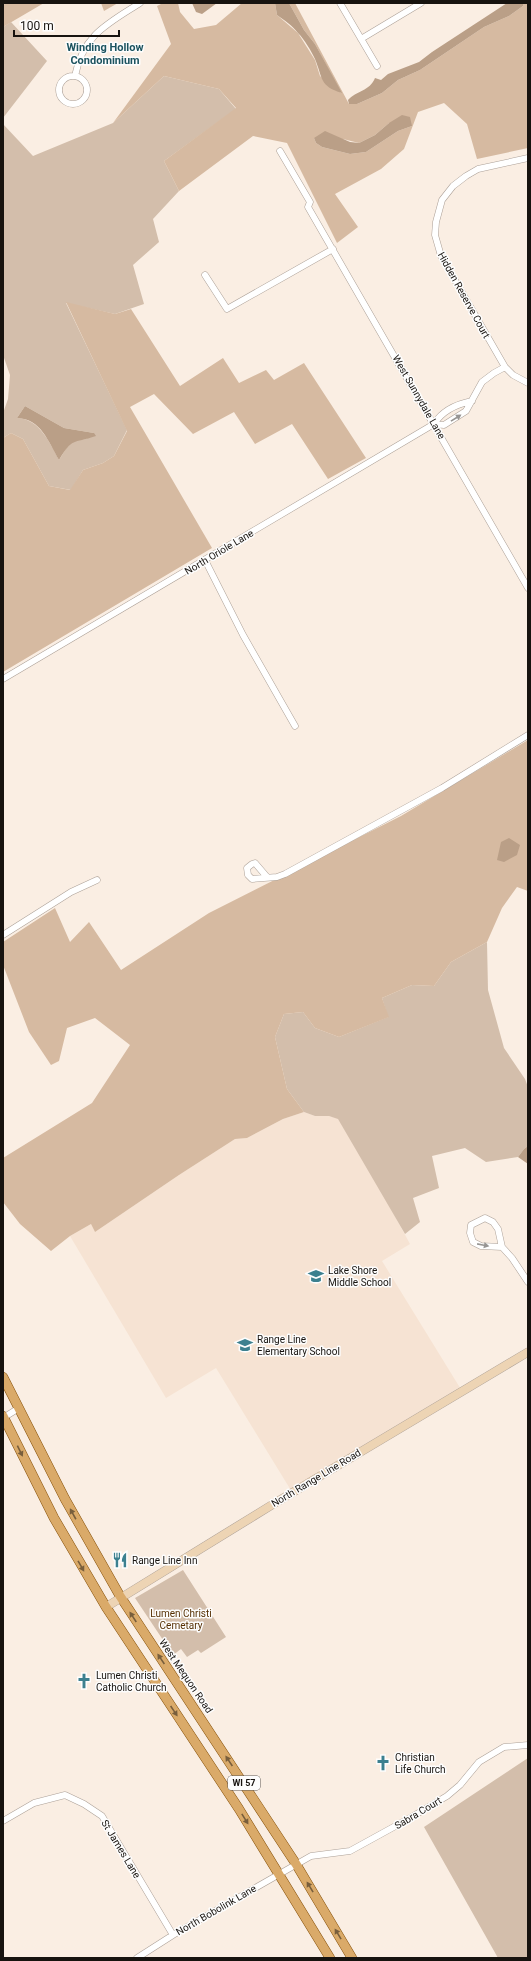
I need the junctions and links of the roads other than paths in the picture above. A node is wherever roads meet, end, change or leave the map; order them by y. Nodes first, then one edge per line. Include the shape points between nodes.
1 (140, 3) edge
2 (340, 3) edge
3 (421, 3) edge
4 (361, 39) junction
5 (377, 66) dead end
6 (75, 76) junction
7 (280, 151) dead end
8 (528, 158) edge
9 (333, 249) junction
10 (205, 275) dead end
11 (505, 367) junction
12 (528, 383) edge
13 (472, 401) junction
14 (434, 424) junction
15 (205, 560) junction
16 (528, 588) edge
17 (3, 679) edge
18 (295, 726) dead end
19 (528, 735) edge
20 (267, 877) dead end
21 (98, 880) dead end
22 (3, 935) edge
23 (502, 1247) junction
24 (528, 1282) edge
25 (528, 1352) edge
26 (3, 1377) edge
27 (19, 1408) junction
28 (3, 1417) edge
29 (120, 1596) junction
30 (106, 1607) junction
31 (528, 1745) edge
32 (3, 1821) edge
33 (296, 1864) junction
34 (279, 1874) junction
35 (173, 1935) junction
36 (137, 1958) edge
37 (330, 1958) edge
38 (352, 1958) edge

1 - 6 street via 94,35 83,48
2 - 4 street
3 - 4 street
4 - 5 street
6 - 6 street via 63,80 59,88 60,96 71,104 80,102 87,90 83,81
7 - 9 street, West Sunnydale Lane via 310,202 308,207
8 - 11 street, Hidden Reserve Court via 478,169 466,176 453,186 442,200 436,222 435,235 441,256
9 - 10 street via 227,309
9 - 14 street, West Sunnydale Lane
11 - 12 street
11 - 13 street, North Oriole Lane via 482,382
13 - 14 street, North Oriole Lane via 461,403 439,416
14 -> 13 street, North Oriole Lane via 444,425 466,411
14 - 15 street, North Oriole Lane
14 - 16 street, West Sunnydale Lane
15 - 17 street, North Oriole Lane
15 - 18 street via 243,635
19 - 20 street via 442,788 285,874
21 - 22 street via 71,892
23 -> 23 street via 498,1229 493,1222 485,1218 471,1224 473,1242 481,1246
23 - 24 street
25 - 29 street, North Range Line Road
26 - 27 main road, West Mequon Road / WI 57
27 - 28 street
29 -> 27 main road, West Mequon Road / WI 57 via 65,1499
28 -> 30 main road, WI 57 via 54,1518
29 - 30 street, North Range Line Road
33 -> 29 main road, West Mequon Road / WI 57
30 -> 34 main road, WI 57
31 - 33 street, Sabra Court via 504,1747 485,1758 447,1796 363,1846 345,1852 311,1856
32 - 35 street, St James Lane via 34,1803 65,1795 102,1816
33 - 34 street, North Bobolink Lane
38 -> 33 main road, West Mequon Road / WI 57
34 - 35 street, North Bobolink Lane
34 - 37 main road, WI 57
35 - 36 street, North Bobolink Lane

